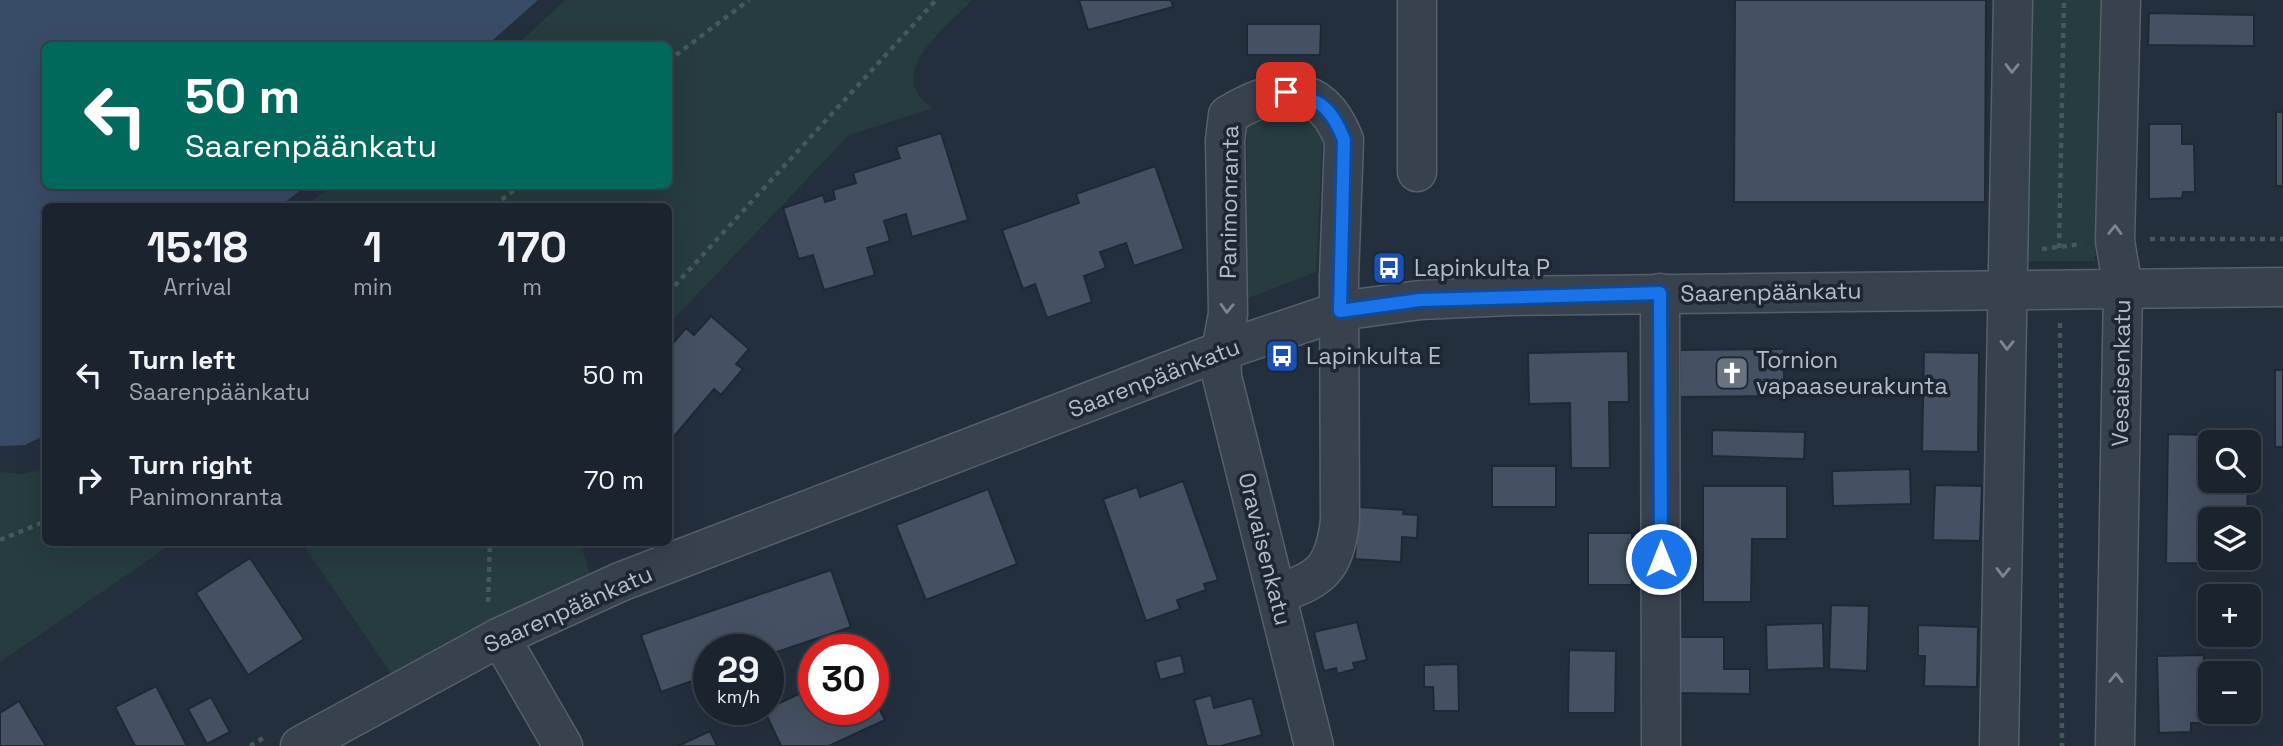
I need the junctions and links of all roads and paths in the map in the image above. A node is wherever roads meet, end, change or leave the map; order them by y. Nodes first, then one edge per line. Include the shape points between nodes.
1 (749, 0) edge
2 (936, 0) edge
3 (1417, 0) edge
4 (2013, 0) edge
5 (2064, 0) edge
6 (2121, 0) edge
7 (672, 58) edge
8 (1417, 172) dead end
9 (515, 189) edge
10 (498, 203) edge
11 (2283, 287) edge
12 (2123, 288) junction
13 (672, 289) edge
14 (2009, 290) junction
15 (2059, 290) junction
16 (1660, 293) junction
17 (1340, 311) junction
18 (1221, 351) junction
19 (42, 523) edge
20 (0, 540) edge
21 (490, 546) edge
22 (1278, 594) junction
23 (488, 601) dead end
24 (500, 637) junction
25 (300, 746) edge
26 (563, 746) edge
27 (1314, 746) edge
28 (1661, 746) edge
29 (1999, 746) edge
30 (2062, 746) edge
31 (2115, 746) edge

1 - 7 path
2 - 13 path
3 - 8 street
4 -> 14 street
5 - 15 path
12 -> 6 street, Vesaisenkatu via 2115,241
9 - 10 path
11 - 12 street, Saarenpäänkatu
12 - 15 street, Saarenpäänkatu
31 -> 12 street, Vesaisenkatu
14 - 15 street, Saarenpäänkatu
14 - 16 street, Saarenpäänkatu
14 -> 29 street
15 - 30 path
16 - 17 street, Saarenpäänkatu via 1420,300
16 - 28 street
17 - 18 street, Saarenpäänkatu
17 -> 18 street, Panimonranta via 1344,140 1338,124 1317,99 1286,92 1252,101 1228,116 1226,128 1228,314
17 - 22 street, Panimonranta via 1337,544 1320,576
18 - 22 street, Oravaisenkatu via 1222,377
18 - 24 street, Saarenpäänkatu via 621,582
19 - 20 path
21 - 23 path
22 - 27 street, Oravaisenkatu
24 - 25 street, Saarenpäänkatu
24 - 26 street

